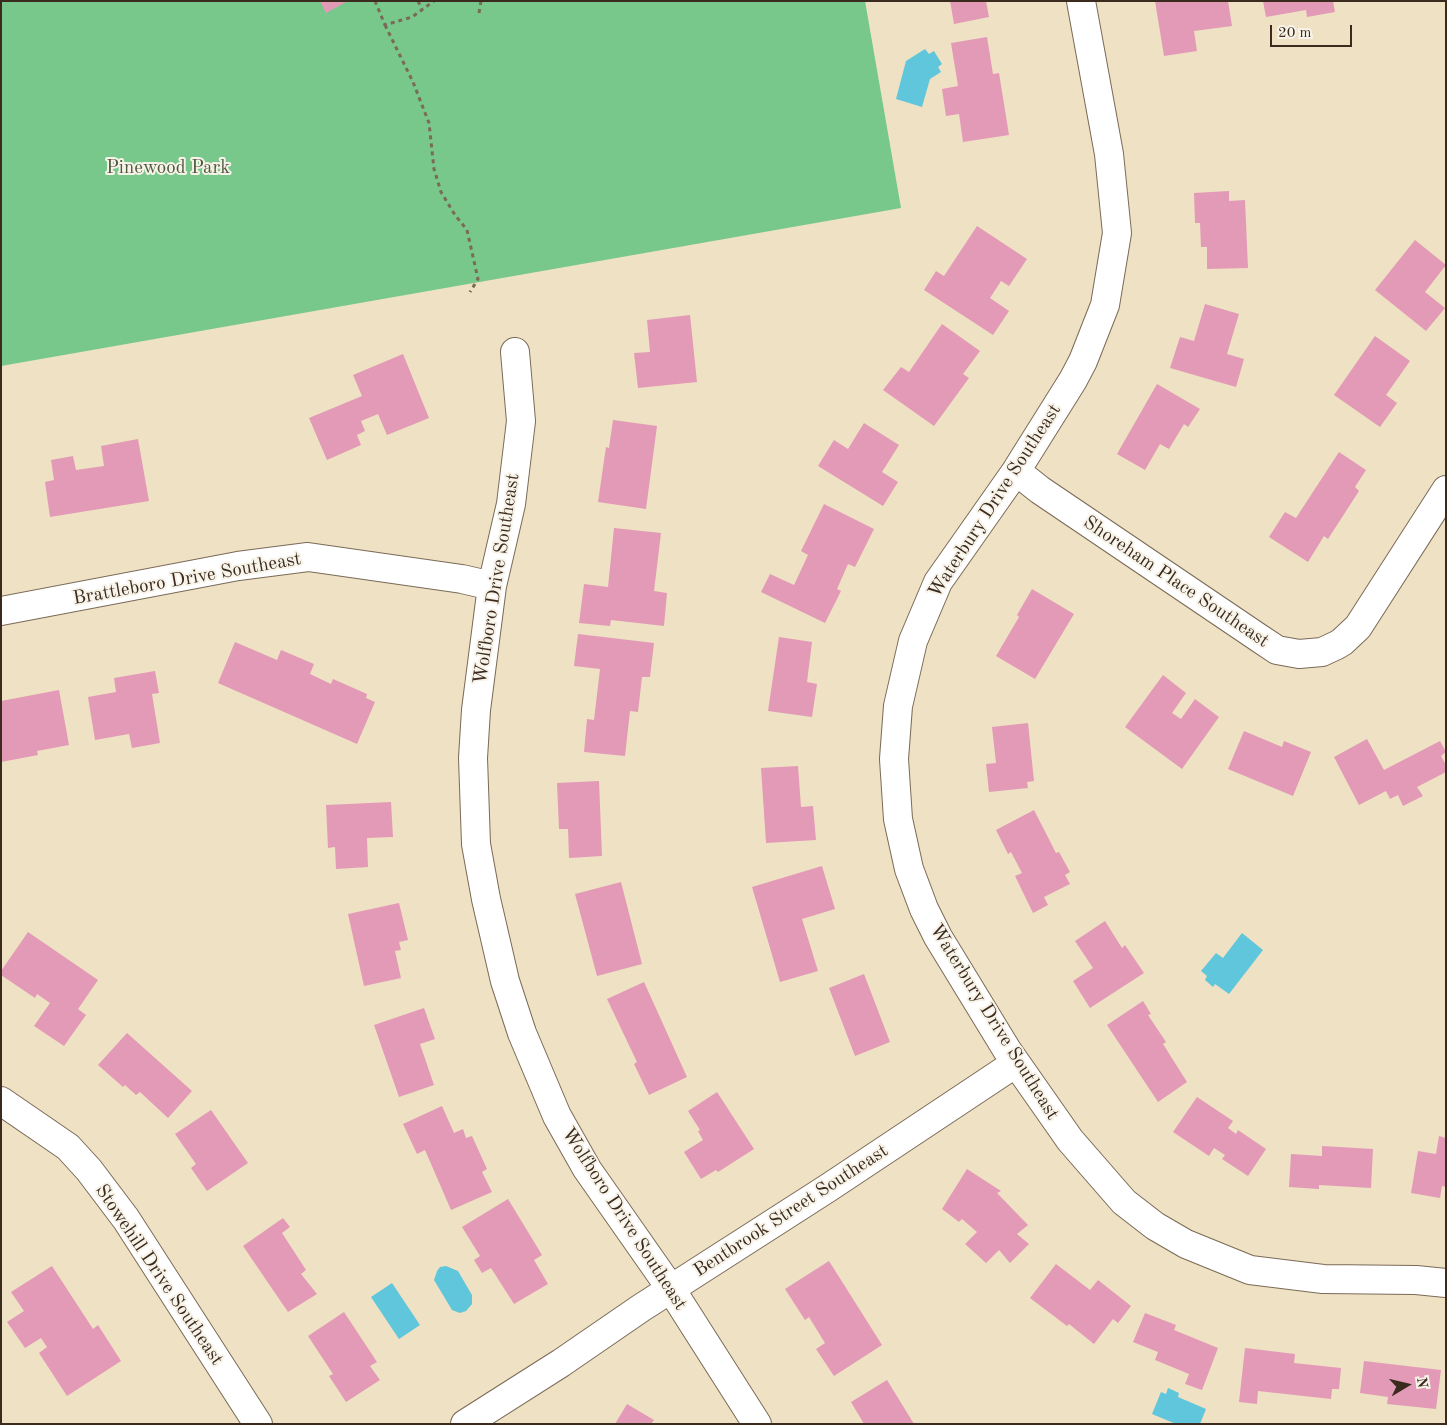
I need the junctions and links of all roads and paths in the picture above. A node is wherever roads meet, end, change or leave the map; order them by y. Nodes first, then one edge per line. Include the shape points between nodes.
1 (375, 1) edge
2 (418, 1) edge
3 (434, 1) edge
4 (480, 1) edge
5 (1081, 1) edge
6 (422, 9) junction
7 (479, 13) dead end
8 (386, 25) junction
9 (470, 292) dead end
10 (515, 352) dead end
11 (1016, 471) junction
12 (1446, 490) edge
13 (492, 586) junction
14 (1, 611) edge
15 (1016, 1063) junction
16 (1, 1101) edge
17 (1446, 1284) edge
18 (671, 1289) junction
19 (258, 1424) edge
20 (465, 1424) edge
21 (757, 1424) edge

1 - 8 path
2 - 6 path
3 - 6 path
4 - 7 path
5 - 11 street, Waterbury Drive Southeast via 1109,154 1117,233 1105,305 1087,353
6 - 8 path
8 - 9 path via 429,123 434,169 441,192 467,230 478,279
10 - 13 street, Wolfboro Drive Southeast via 520,421 511,504
11 - 12 street, Shoreham Place Southeast via 1047,496 1277,650 1299,654 1322,652 1337,645 1358,626
11 - 15 street, Waterbury Drive Southeast via 938,582 913,641 898,706 894,759 898,819 909,869 924,909 956,968
13 - 14 street, Brattleboro Drive Southeast via 462,578 308,557 238,566
13 - 18 street, Wolfboro Drive Southeast via 476,710 474,808 477,851 505,980 522,1033 557,1116 587,1169
15 - 17 street, Waterbury Drive Southeast via 1070,1140 1124,1202 1186,1244 1250,1270 1323,1279 1416,1280
15 - 18 street, Bentbrook Street Southeast
16 - 19 street, Stowehill Drive Southeast via 68,1148 88,1170 126,1219
18 - 20 street, Bentbrook Street Southeast
18 - 21 street, Wolfboro Drive Southeast

